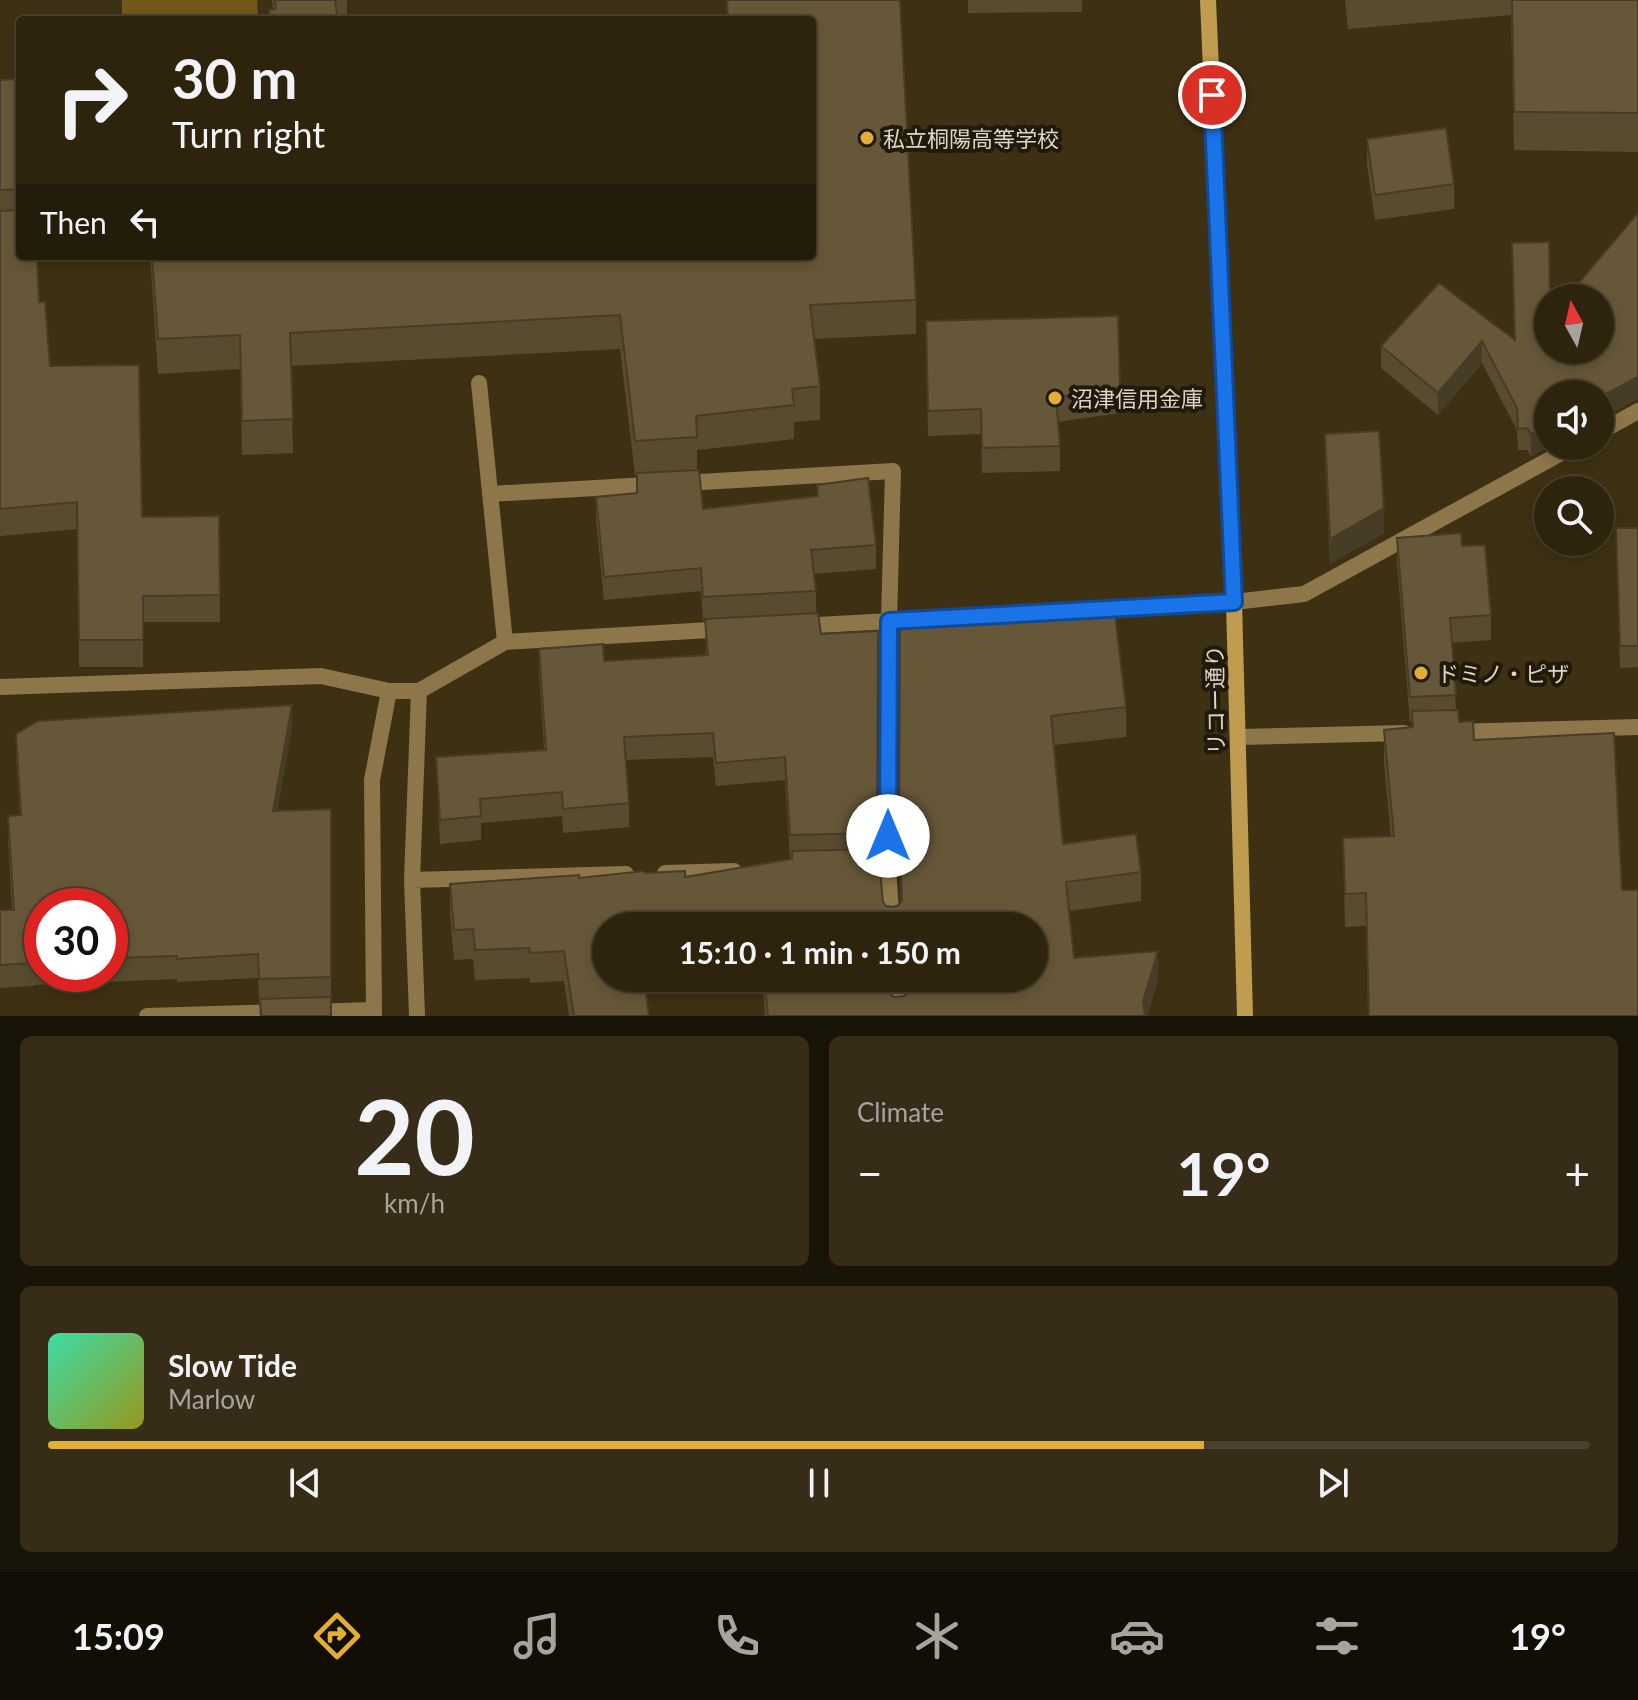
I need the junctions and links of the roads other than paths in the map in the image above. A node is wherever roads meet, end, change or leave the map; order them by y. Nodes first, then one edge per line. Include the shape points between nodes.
1 (1208, 0) edge
2 (479, 383) dead end
3 (1638, 411) edge
4 (1614, 424) edge
5 (1548, 460) edge
6 (490, 494) junction
7 (1234, 602) junction
8 (1078, 611) edge
9 (968, 617) edge
10 (889, 621) junction
11 (781, 626) edge
12 (751, 628) edge
13 (505, 642) junction
14 (0, 687) edge
15 (389, 691) junction
16 (419, 691) junction
17 (1638, 727) edge
18 (1238, 737) junction
19 (888, 867) junction
20 (856, 868) edge
21 (745, 871) edge
22 (412, 880) junction
23 (891, 912) edge
24 (896, 992) edge
25 (373, 1013) edge
26 (147, 1016) edge
27 (417, 1016) edge
28 (898, 1016) edge
29 (1245, 1016) edge

1 - 7 main road, リコー通り
2 - 6 street
3 - 4 street
5 - 7 street via 1304,594
6 - 10 street via 893,471
6 - 13 street
7 - 8 street
7 - 18 main road, リコー通り
9 - 10 street
10 - 11 street
10 - 19 street
12 - 13 street
13 - 16 street
14 - 15 street via 321,676
15 - 16 street
15 - 25 street via 372,780
16 - 22 street
17 - 18 street
18 - 29 main road, リコー通り
19 - 20 street
19 - 23 street
21 - 22 street
22 - 27 street
24 - 28 street
25 - 26 street

